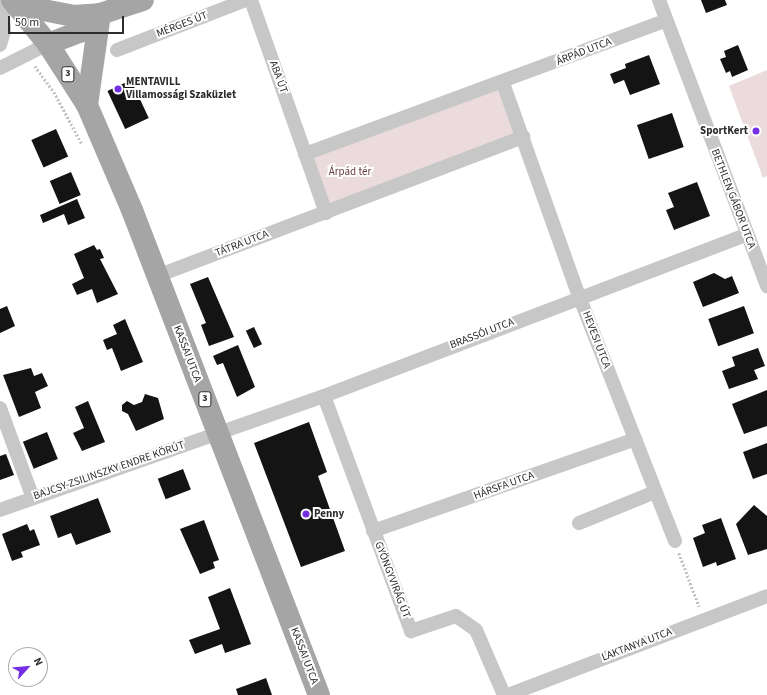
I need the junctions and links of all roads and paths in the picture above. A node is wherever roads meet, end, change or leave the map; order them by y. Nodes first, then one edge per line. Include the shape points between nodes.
1 (2, 0) edge
2 (12, 0) edge
3 (17, 0) edge
4 (143, 0) edge
5 (246, 0) edge
6 (250, 0) edge
7 (659, 0) edge
8 (100, 14) junction
9 (665, 21) junction
10 (48, 44) junction
11 (0, 45) edge
12 (117, 50) dead end
13 (23, 56) junction
14 (0, 68) edge
15 (503, 83) junction
16 (87, 105) junction
17 (523, 137) junction
18 (86, 151) dead end
19 (305, 154) junction
20 (326, 213) junction
21 (746, 235) junction
22 (157, 276) junction
23 (767, 286) edge
24 (579, 296) junction
25 (324, 396) junction
26 (0, 408) edge
27 (219, 433) junction
28 (635, 439) junction
29 (655, 492) junction
30 (34, 498) junction
31 (0, 510) edge
32 (579, 523) dead end
33 (373, 531) junction
34 (675, 541) joint
35 (767, 596) edge
36 (704, 620) junction
37 (319, 695) edge
38 (504, 695) edge
39 (508, 695) edge

1 - 11 street via 4,31
2 - 10 main road, 3
3 - 8 main road via 38,9 73,16
4 - 8 main road
5 - 12 street, MÉRGES ÚT
6 - 19 street, ABA ÚT
7 - 9 street, BETHLEN GÁBOR UTCA
8 - 10 main road via 80,32
8 - 16 main road
9 - 15 street, ÁRPÁD UTCA
9 - 21 street, BETHLEN GÁBOR UTCA
10 - 13 street
10 - 16 main road, KASSAI UTCA / 3
13 - 14 street
13 - 18 path via 37,67 54,92
15 - 17 street
15 - 19 street
16 - 22 main road, KASSAI UTCA / 3
17 - 20 street
17 - 24 street, HEVESI UTCA
19 - 20 street
20 - 22 street, TÁTRA UTCA
21 - 23 street, BETHLEN GÁBOR UTCA
21 - 24 street, BRASSÓI UTCA
22 - 27 main road, KASSAI UTCA / 3
24 - 25 street, BRASSÓI UTCA
24 - 28 street, HEVESI UTCA
25 - 27 street, BRASSÓI UTCA
25 - 33 street, GYÖNGYVIRÁG ÚT
26 - 30 street
27 - 30 street, BAJCSY-ZSILINSZKY ENDRE KÖRÚT
27 - 37 main road, KASSAI UTCA / 3
28 - 29 street, HEVESI UTCA
28 - 33 street, HÁRSFA UTCA
29 - 32 street
29 - 34 street, HEVESI UTCA
30 - 31 street, BAJCSY-ZSILINSZKY ENDRE KÖRÚT
33 - 38 street, GYÖNGYVIRÁG ÚT via 411,631 456,616 476,630
34 - 36 path
35 - 36 street, LAKTANYA UTCA
36 - 39 street, LAKTANYA UTCA

